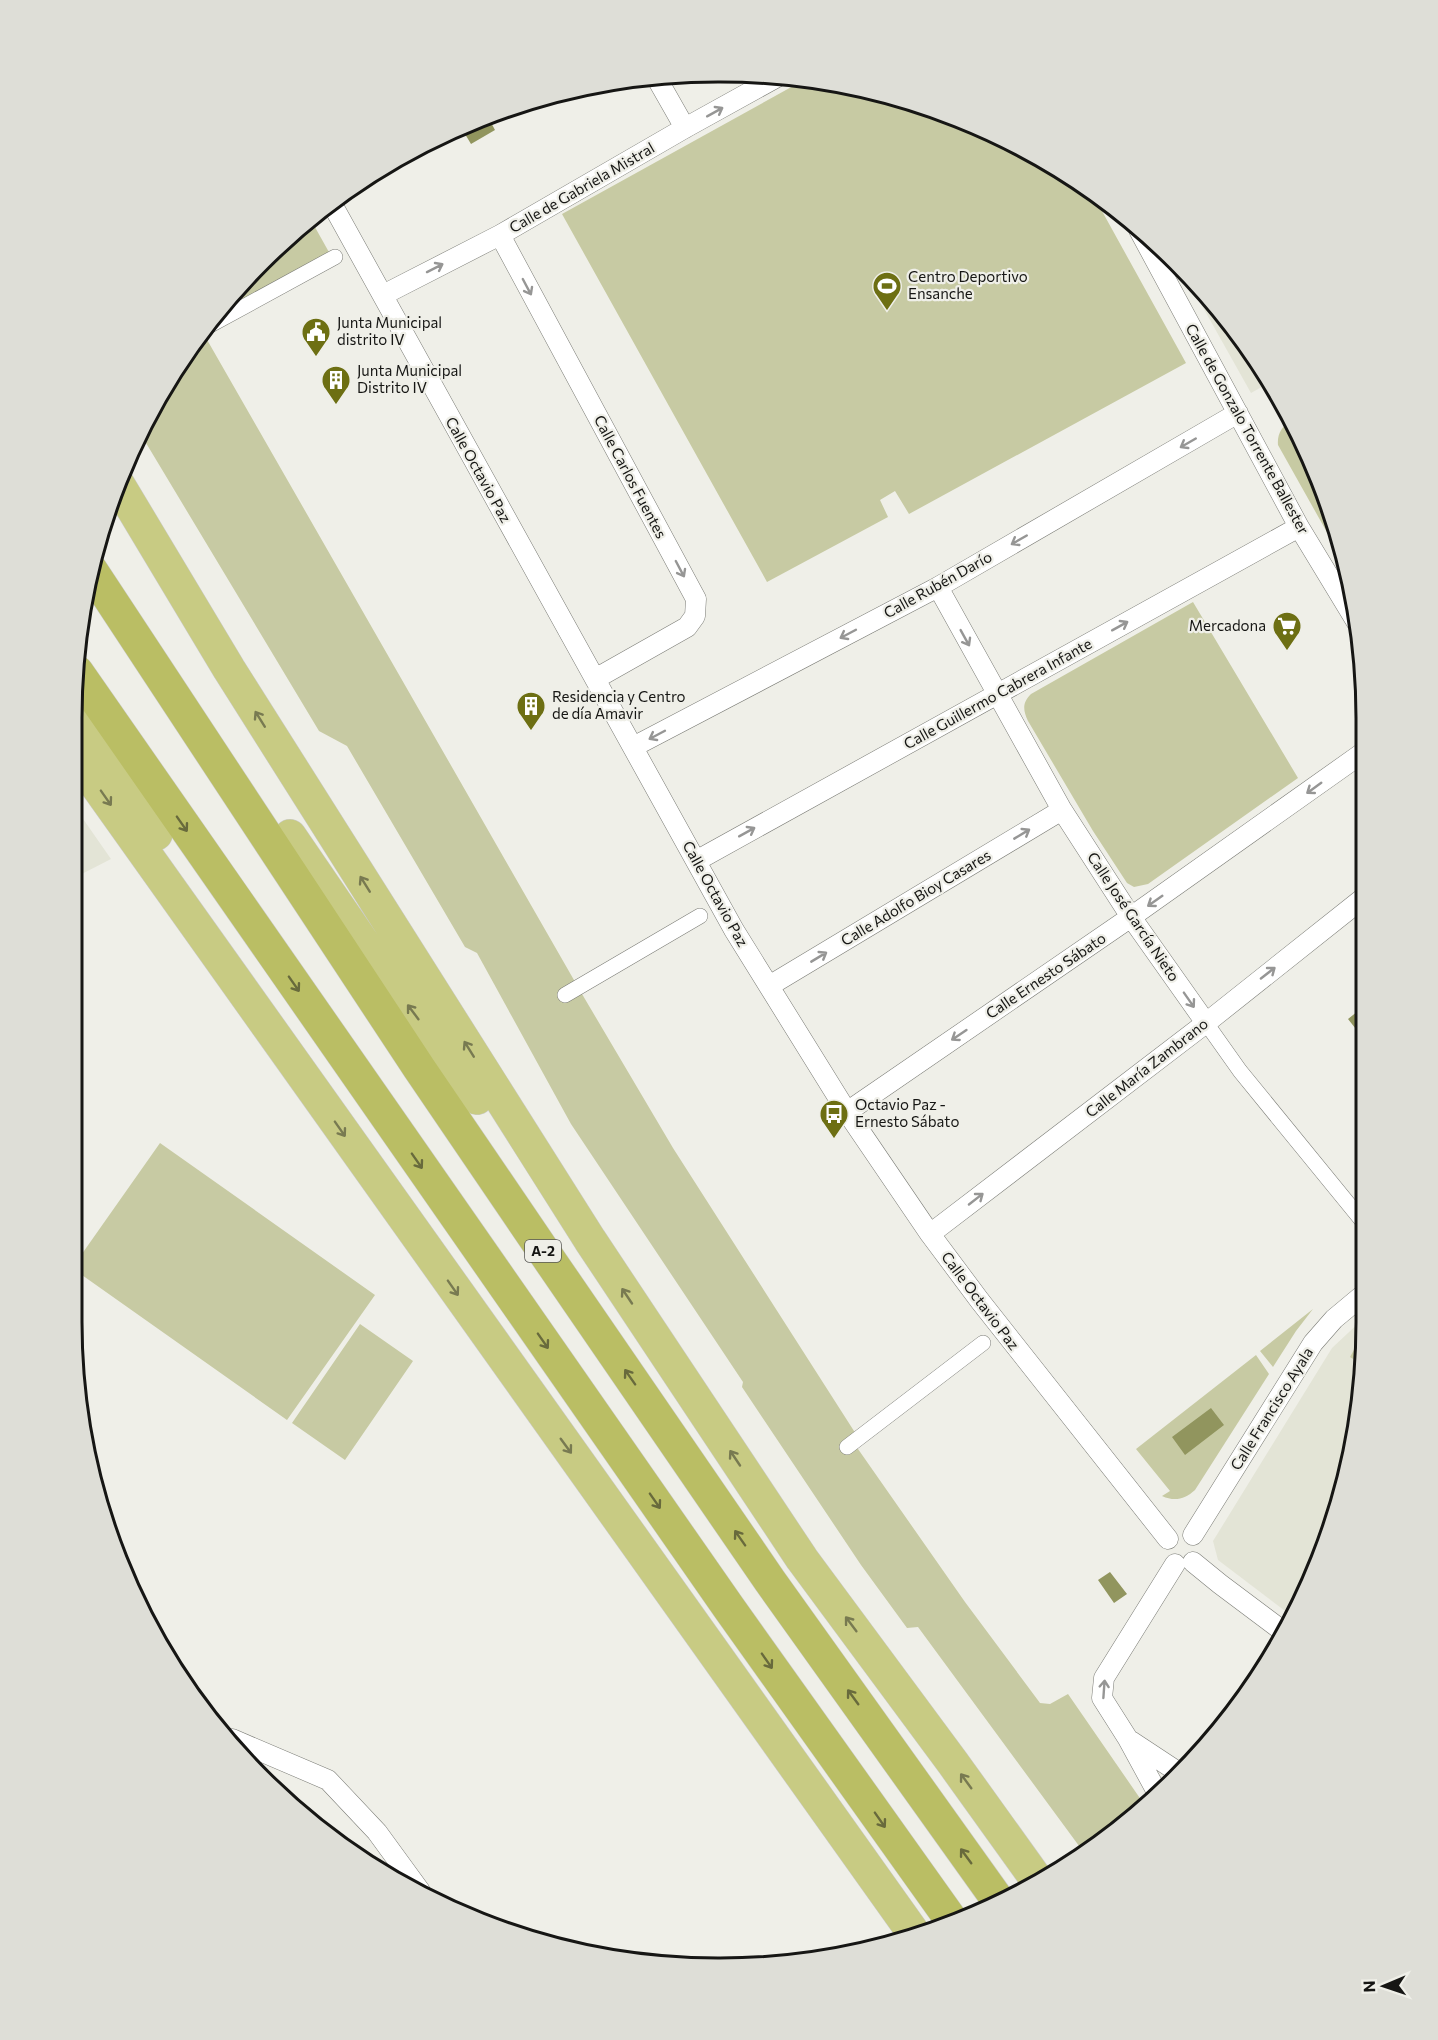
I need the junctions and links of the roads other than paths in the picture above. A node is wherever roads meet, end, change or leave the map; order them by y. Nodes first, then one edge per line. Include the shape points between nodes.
1 (764, 84) edge
2 (661, 86) edge
3 (685, 128) junction
4 (336, 211) edge
5 (500, 235) junction
6 (1150, 251) edge
7 (335, 257) dead end
8 (383, 296) junction
9 (226, 316) edge
10 (1238, 413) junction
11 (131, 475) edge
12 (123, 495) edge
13 (1299, 527) junction
14 (98, 580) edge
15 (98, 581) edge
16 (938, 587) junction
17 (1344, 601) edge
18 (229, 669) junction
19 (595, 679) junction
20 (84, 682) edge
21 (997, 695) junction
22 (82, 714) edge
23 (633, 747) junction
24 (1356, 758) edge
25 (82, 765) edge
26 (1062, 810) junction
27 (696, 861) junction
28 (1356, 904) edge
29 (700, 916) dead end
30 (1131, 917) junction
31 (769, 986) junction
32 (565, 995) dead end
33 (1206, 1023) junction
34 (315, 1094) junction
35 (847, 1112) junction
36 (1356, 1213) edge
37 (930, 1234) junction
38 (590, 1240) junction
39 (1356, 1301) edge
40 (983, 1343) dead end
41 (847, 1447) dead end
42 (1193, 1534) junction
43 (1168, 1539) junction
44 (1184, 1563) junction
45 (1277, 1627) edge
46 (699, 1632) junction
47 (1128, 1739) junction
48 (241, 1742) edge
49 (1172, 1768) edge
50 (1154, 1786) edge
51 (1033, 1874) edge
52 (409, 1876) edge
53 (994, 1895) edge
54 (948, 1915) edge
55 (910, 1928) edge
56 (891, 1934) edge

3 -> 1 street, Calle de Gabriela Mistral
2 - 3 street
3 - 5 street, Calle de Gabriela Mistral
4 - 8 street, Calle Octavio Paz
8 -> 5 street, Calle de Gabriela Mistral
5 -> 19 street, Calle Carlos Fuentes via 696,599 695,616 687,627
6 - 10 street, Calle de Gonzalo Torrente Ballester
7 - 9 street
8 - 19 street, Calle Octavio Paz
10 - 13 street, Calle de Gonzalo Torrente Ballester
10 -> 16 street, Calle Rubén Darío
11 - 18 highway
12 - 18 highway
13 - 17 street, Calle de Gonzalo Torrente Ballester
21 -> 13 street, Calle Guillermo Cabrera Infante
38 -> 14 highway via 489,1115 408,1005 172,662
53 -> 15 highway, A-2 via 770,1581 553,1265
16 -> 21 street, Calle José García Nieto
16 -> 23 street, Calle Rubén Darío
38 -> 18 highway
19 - 23 street, Calle Octavio Paz
20 -> 54 highway
21 - 26 street, Calle José García Nieto
27 -> 21 street, Calle Guillermo Cabrera Infante
22 - 34 highway
23 - 27 street, Calle Octavio Paz
24 -> 30 street, Calle Ernesto Sábato
25 -> 34 highway
26 - 30 street, Calle José García Nieto
31 -> 26 street, Calle Adolfo Bioy Casares
27 - 31 street, Calle Octavio Paz
33 -> 28 street, Calle María Zambrano
29 - 32 street
30 -> 33 street, Calle José García Nieto
30 -> 35 street, Calle Ernesto Sábato
31 - 35 street, Calle Octavio Paz
33 - 36 street, Calle José García Nieto via 1240,1071
37 -> 33 street, Calle María Zambrano
34 -> 46 highway
35 - 37 street, Calle Octavio Paz
37 - 43 street, Calle Octavio Paz
51 -> 38 highway via 802,1559
39 - 42 street, Calle Francisco Ayala via 1313,1343
40 - 41 street
42 - 43 street via 1179,1531
42 - 44 street via 1199,1553
43 - 44 street via 1166,1553
44 - 45 street via 1220,1584
47 -> 44 street via 1102,1698 1104,1678
46 - 55 highway
46 - 56 highway
47 - 49 street
47 - 50 street
48 - 52 street via 328,1780 377,1832

